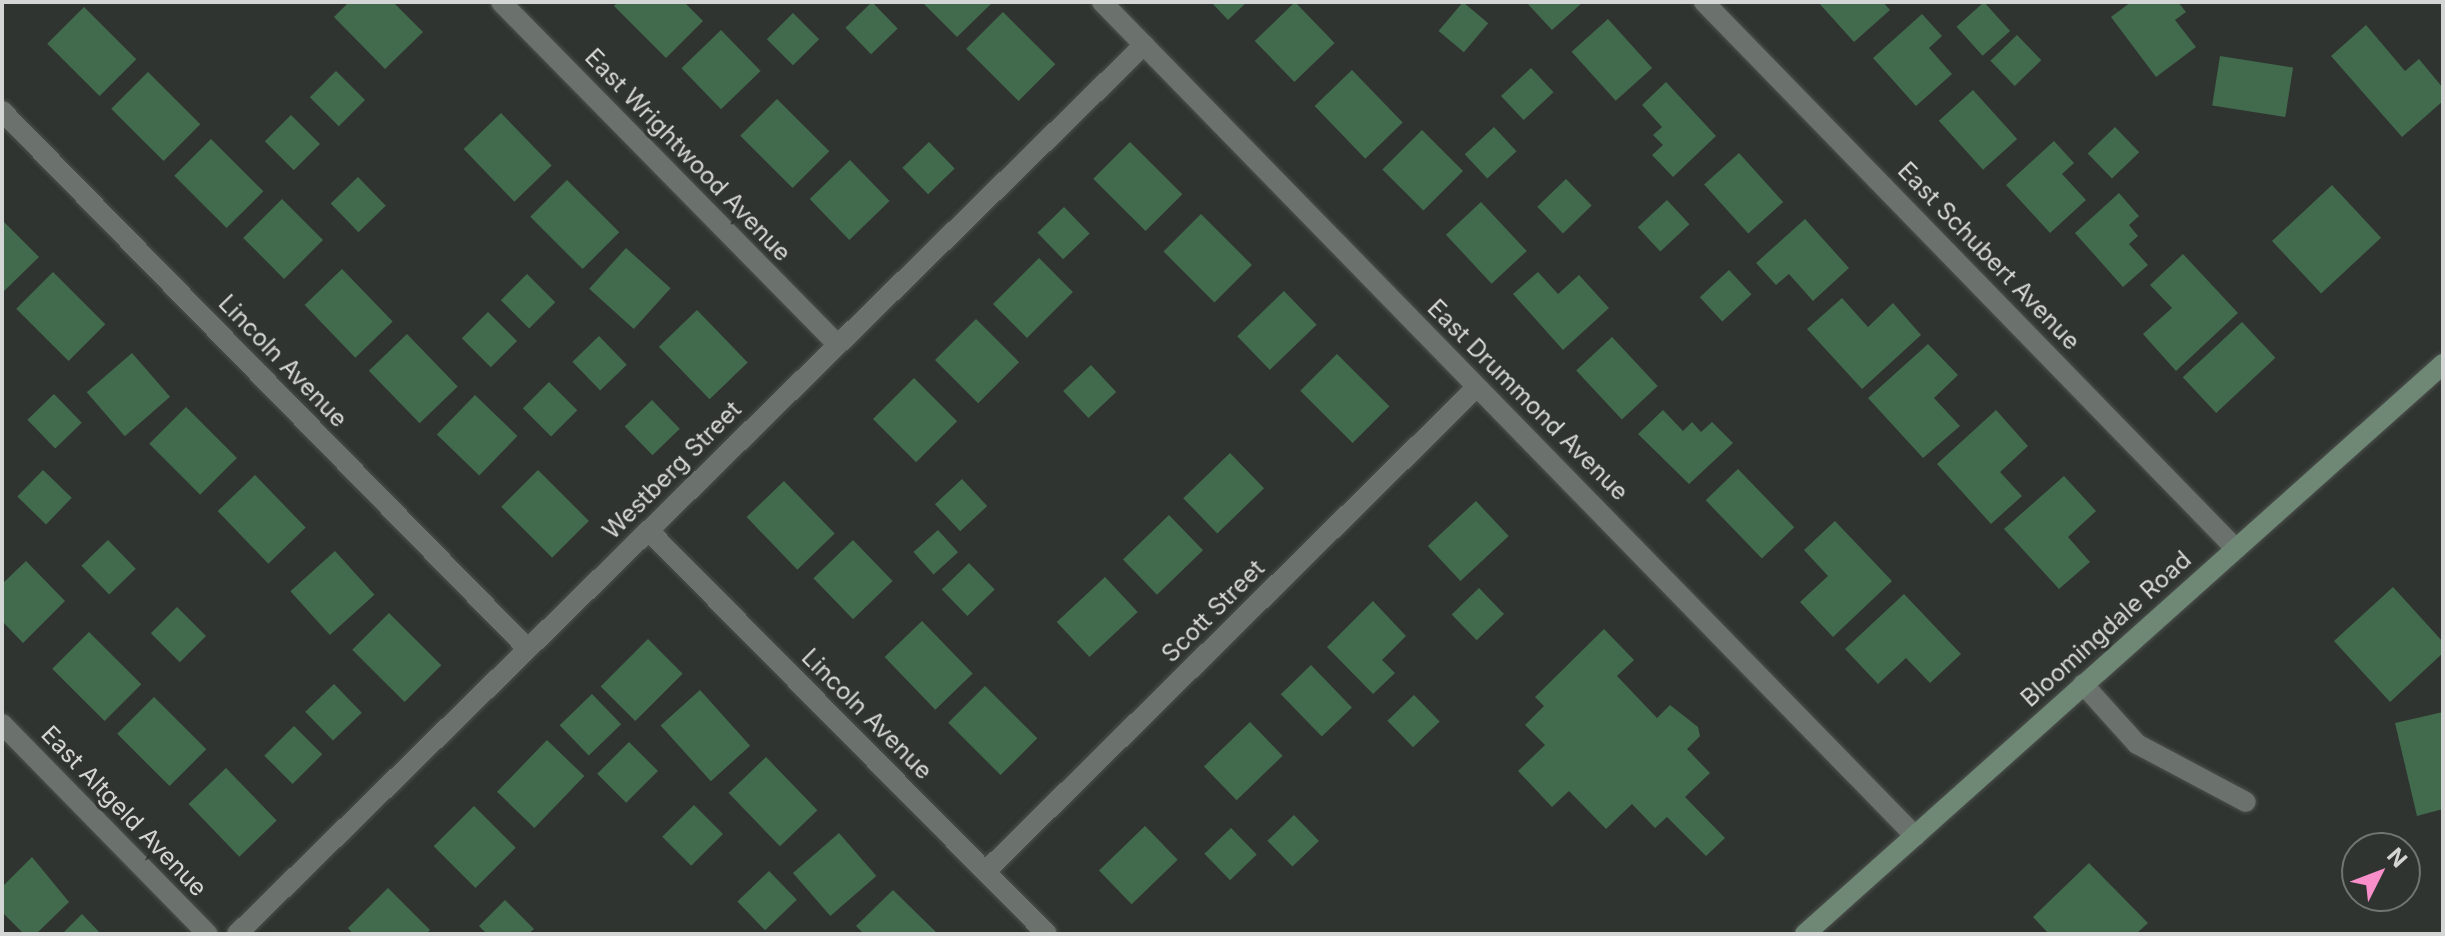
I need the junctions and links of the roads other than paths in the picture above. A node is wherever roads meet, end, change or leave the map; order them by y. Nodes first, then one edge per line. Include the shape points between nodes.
1 (501, 2) edge
2 (1102, 2) edge
3 (1704, 2) edge
4 (1144, 45) junction
5 (2, 111) edge
6 (837, 344) junction
7 (2443, 364) edge
8 (1477, 387) junction
9 (649, 531) junction
10 (2236, 549) junction
11 (526, 647) junction
12 (2083, 684) junction
13 (2, 724) edge
14 (2246, 802) dead end
15 (1915, 836) junction
16 (986, 871) junction
17 (208, 934) edge
18 (237, 934) edge
19 (1047, 934) edge
20 (1805, 934) edge

1 - 6 street, East Wrightwood Avenue
2 - 4 street, East Drummond Avenue
3 - 10 street, East Schubert Avenue
4 - 6 street, Westberg Street
4 - 8 street, East Drummond Avenue
5 - 11 street, Lincoln Avenue
6 - 9 street, Westberg Street
7 - 10 main road, Bloomingdale Road
8 - 15 street, East Drummond Avenue
8 - 16 street, Scott Street
9 - 11 street, Westberg Street
9 - 16 street, Lincoln Avenue
10 - 12 main road, Bloomingdale Road
11 - 18 street, Westberg Street
12 - 14 street via 2137,744
12 - 15 main road, Bloomingdale Road
13 - 17 street, East Altgeld Avenue
15 - 20 main road, Bloomingdale Road
16 - 19 street, Lincoln Avenue

